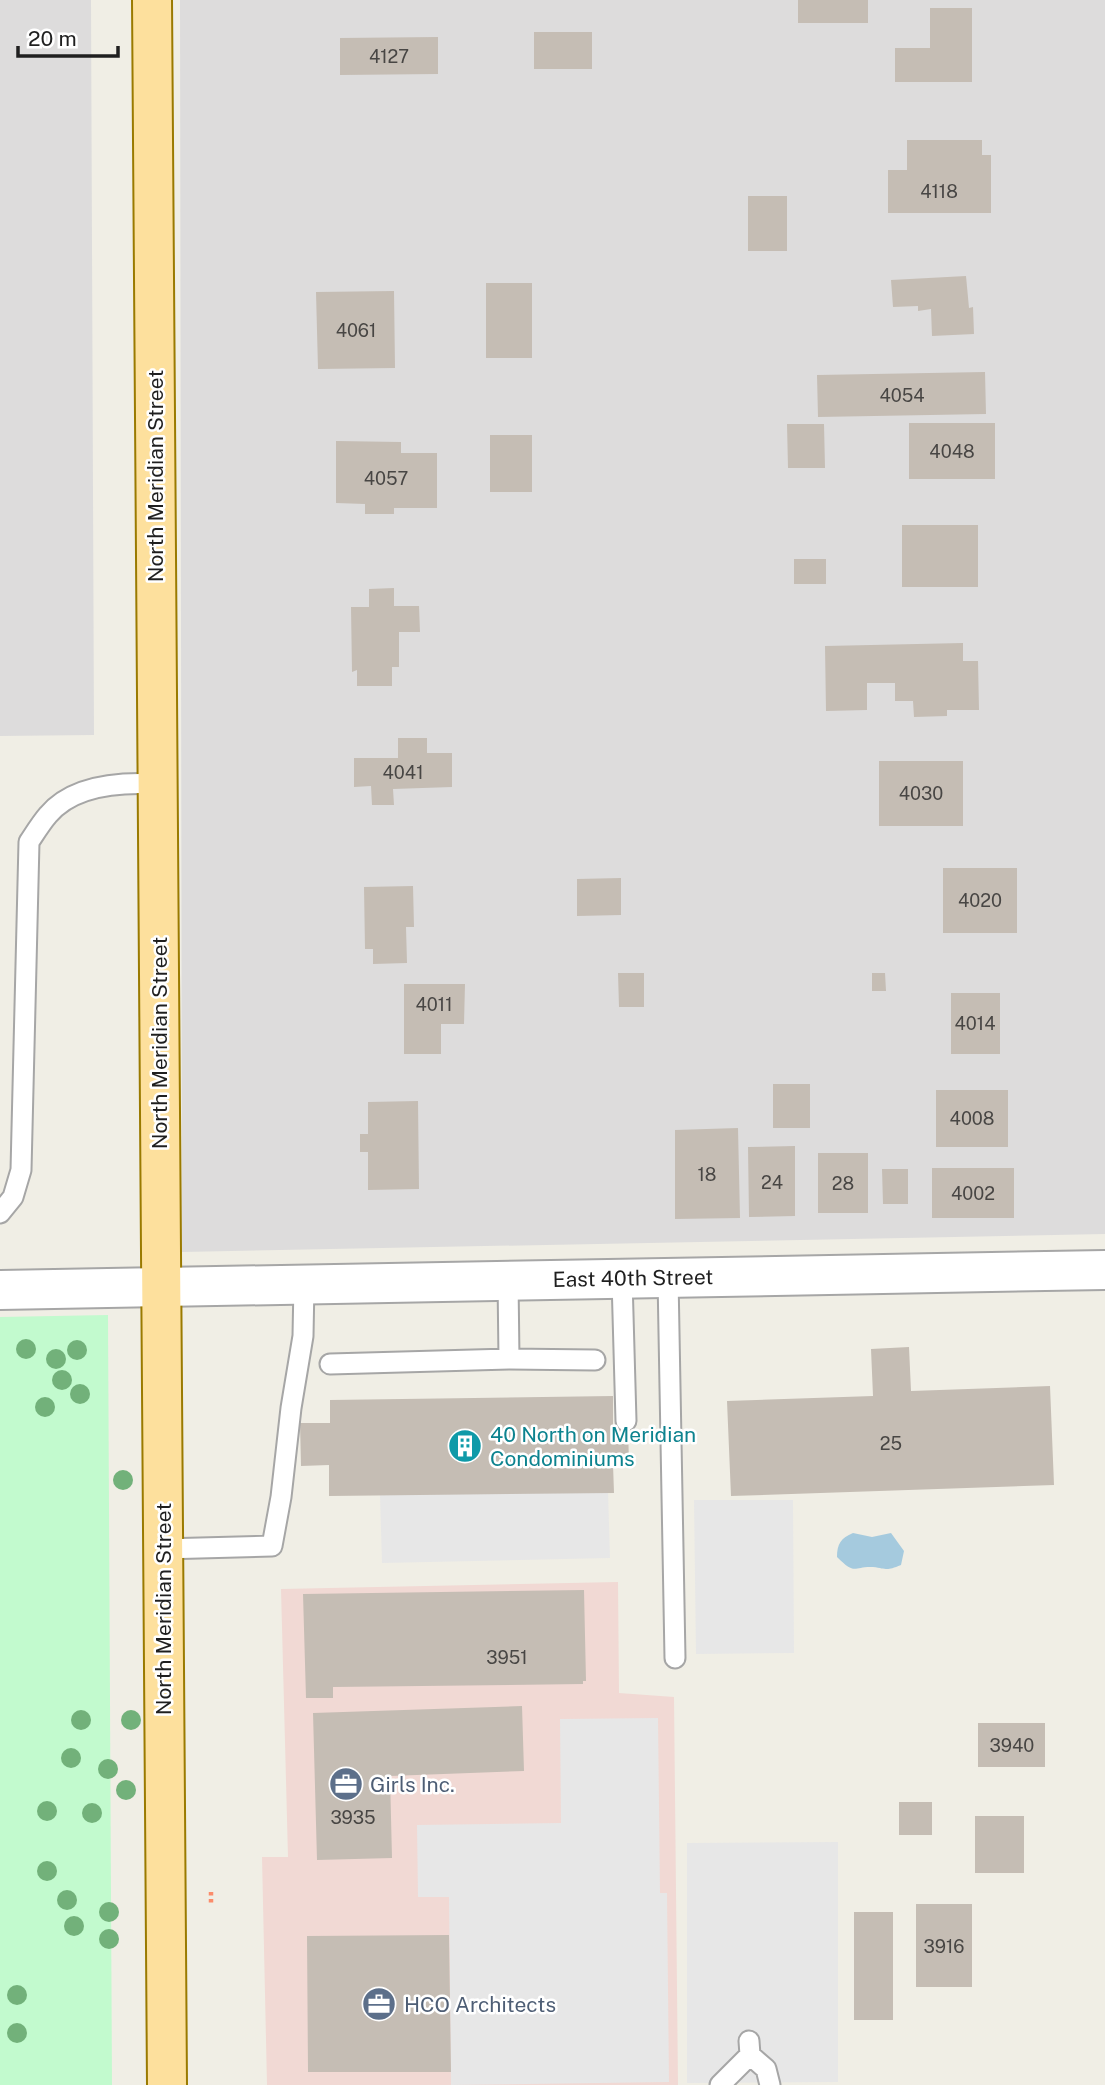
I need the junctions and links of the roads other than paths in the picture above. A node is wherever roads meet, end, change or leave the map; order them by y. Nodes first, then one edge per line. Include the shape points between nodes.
1 (152, 0) edge
2 (157, 784) junction
3 (0, 1213) edge
4 (1105, 1270) edge
5 (668, 1278) junction
6 (622, 1279) junction
7 (508, 1280) junction
8 (304, 1284) junction
9 (161, 1286) junction
10 (0, 1290) edge
11 (509, 1359) junction
12 (595, 1360) dead end
13 (330, 1364) dead end
14 (626, 1421) dead end
15 (162, 1549) junction
16 (675, 1658) dead end
17 (167, 2085) edge
18 (720, 2085) edge
19 (770, 2085) edge

1 - 2 main road, North Meridian Street
2 - 3 lane via 125,782 73,795 49,813 29,842 21,1170 13,1197
2 - 9 main road, North Meridian Street
4 - 5 street, East 40th Street
5 - 6 street, East 40th Street
5 - 16 lane
6 - 7 street, East 40th Street
6 - 14 lane
7 - 8 street, East 40th Street
7 - 11 lane
8 - 9 street, East 40th Street
8 - 15 lane via 303,1336 272,1546
9 - 10 street, East 40th Street
9 - 15 main road, North Meridian Street
11 - 12 lane
11 - 13 lane
15 - 17 main road, North Meridian Street
18 - 19 lane via 749,2048 766,2069

